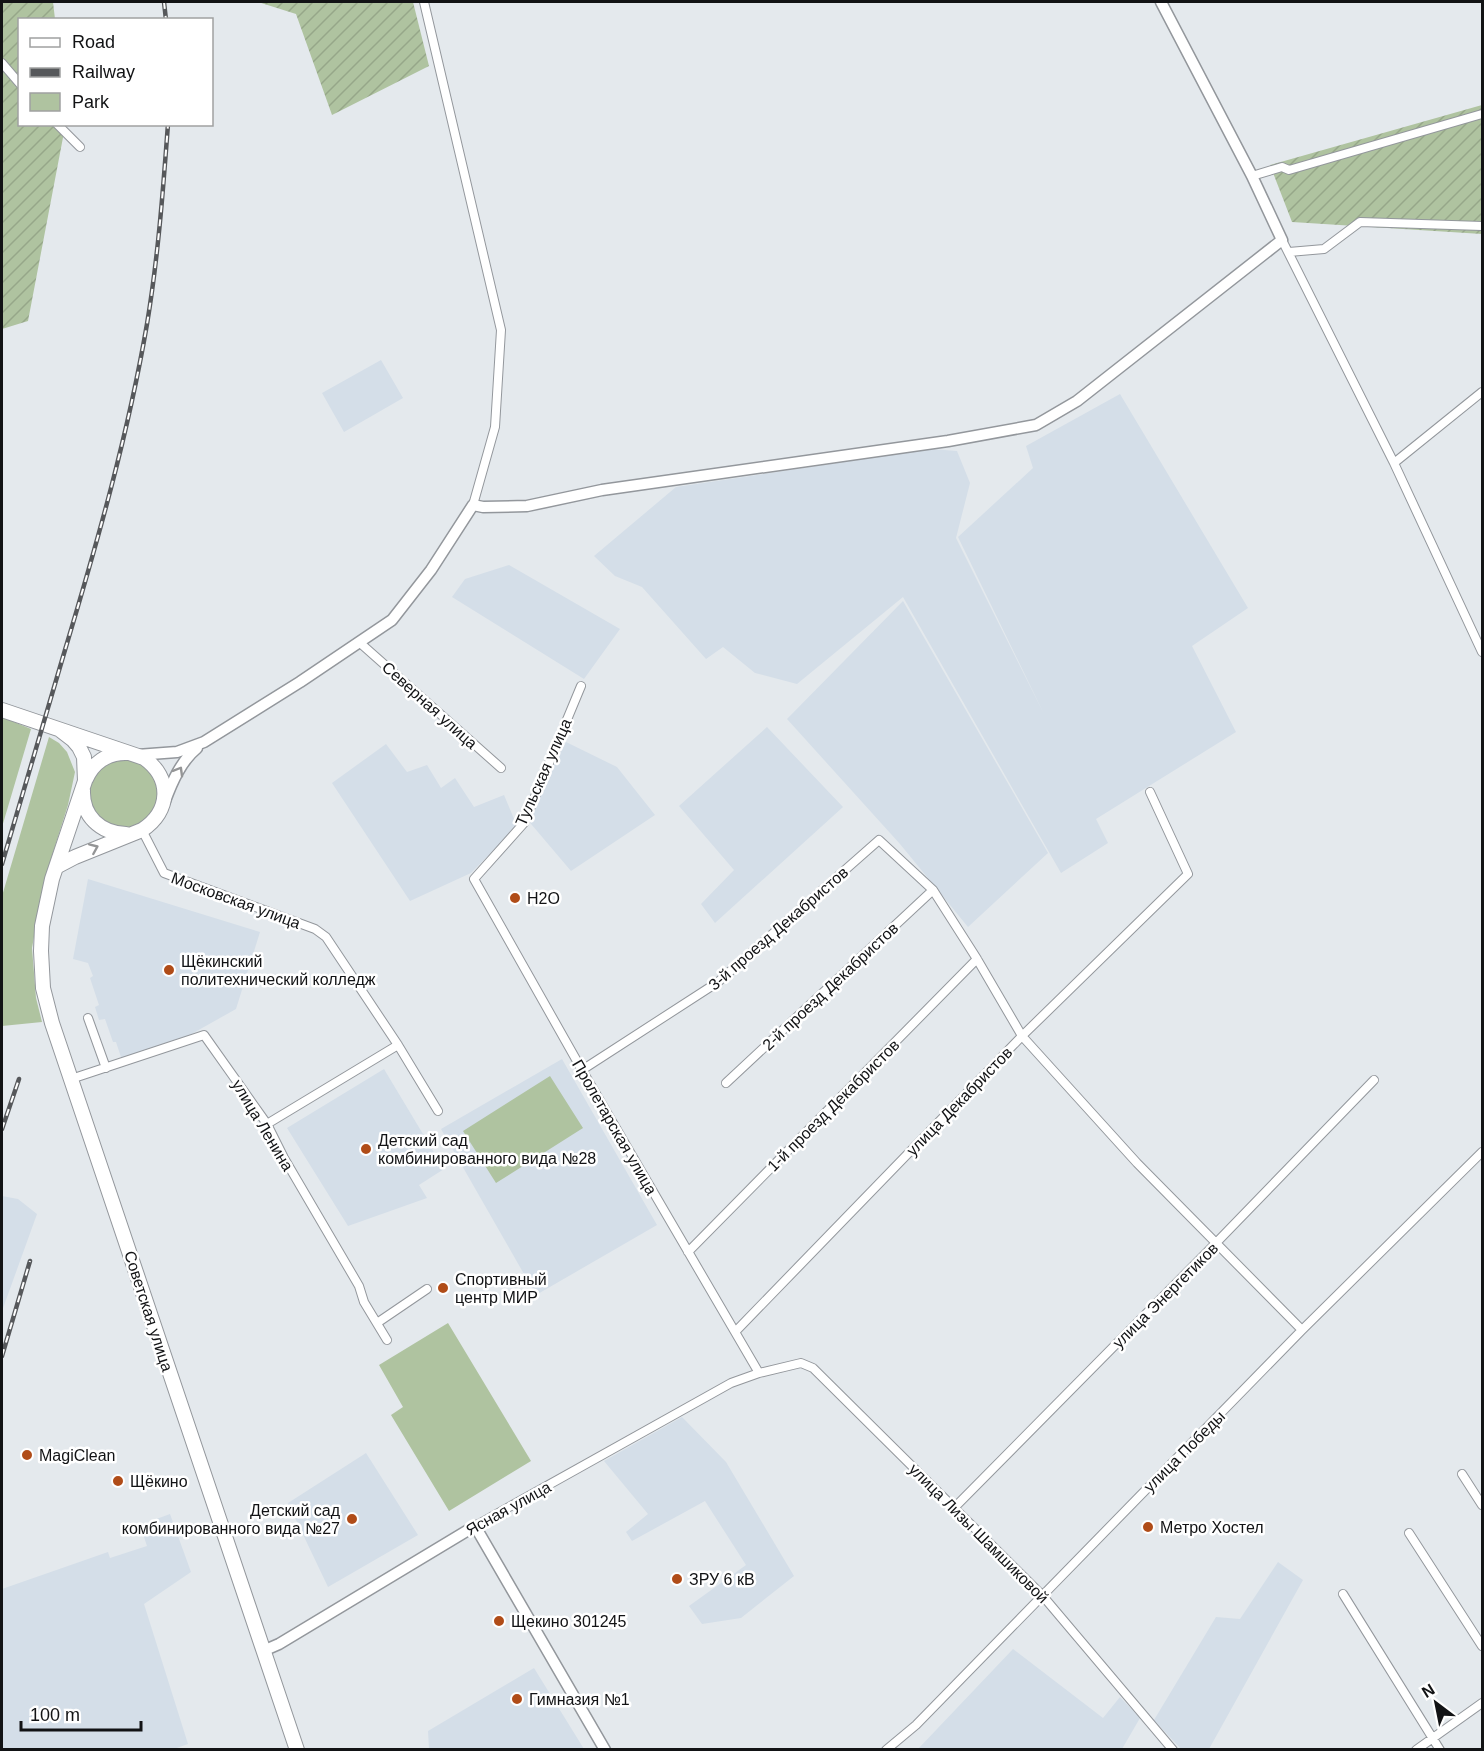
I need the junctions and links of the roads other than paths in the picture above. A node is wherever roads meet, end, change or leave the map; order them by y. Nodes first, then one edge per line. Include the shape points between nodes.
1 (424, 2) edge
2 (1161, 2) edge
3 (2, 63) edge
4 (18, 82) edge
5 (1482, 114) edge
6 (59, 126) edge
7 (80, 147) dead end
8 (1252, 176) junction
9 (1482, 226) edge
10 (1282, 240) junction
11 (1289, 252) junction
12 (1482, 392) edge
13 (1394, 463) junction
14 (473, 505) junction
15 (359, 642) junction
16 (1482, 652) edge
17 (581, 686) dead end
18 (2, 710) edge
19 (60, 730) junction
20 (204, 742) junction
21 (133, 754) junction
22 (501, 768) dead end
23 (84, 785) junction
24 (1150, 792) dead end
25 (162, 806) junction
26 (138, 831) junction
27 (56, 867) junction
28 (474, 879) joint
29 (933, 890) junction
30 (977, 958) junction
31 (88, 1018) dead end
32 (1022, 1036) junction
33 (398, 1045) junction
34 (106, 1068) junction
35 (582, 1070) junction
36 (71, 1079) junction
37 (1374, 1080) dead end
38 (726, 1083) dead end
39 (438, 1111) dead end
40 (267, 1124) junction
41 (1482, 1152) edge
42 (1216, 1243) junction
43 (688, 1252) junction
44 (427, 1289) dead end
45 (377, 1323) junction
46 (1302, 1330) junction
47 (736, 1331) junction
48 (387, 1340) dead end
49 (759, 1373) junction
50 (1462, 1474) dead end
51 (1482, 1505) edge
52 (954, 1508) junction
53 (475, 1526) junction
54 (1409, 1533) dead end
55 (1343, 1594) dead end
56 (1042, 1595) junction
57 (1482, 1646) edge
58 (263, 1652) junction
59 (1482, 1703) edge
60 (1433, 1737) junction
61 (297, 1749) edge
62 (605, 1749) edge
63 (886, 1749) edge
64 (1173, 1749) edge
65 (1416, 1749) edge
66 (1440, 1749) edge

1 - 14 street via 501,330 495,427
2 - 8 street
3 - 4 street
5 - 8 street via 1289,170 1282,167
6 - 7 street
8 - 10 street
9 - 11 street via 1360,222 1324,249
10 - 11 street
10 - 14 street via 1077,401 1036,425 602,490 527,506
11 - 13 street
12 - 13 street
13 - 16 street
14 - 15 street via 431,570 392,620
15 - 20 street
15 - 22 street, Северная улица
17 - 28 street, Тульская улица via 524,823
18 - 19 main road
19 - 21 main road
19 - 23 main road via 73,740 84,757
20 - 21 street via 177,752
25 -> 20 street via 184,762
21 - 23 main road via 113,754 99,761
21 - 25 main road via 150,763 160,775 164,790
23 - 26 main road via 84,804 91,819 111,832
23 - 27 main road, Советская улица
24 - 32 street, улица Декабристов via 1188,874
25 - 26 main road via 154,820
27 -> 26 main road
26 - 33 street, Московская улица via 164,873 315,928 326,937
27 - 36 main road, Советская улица via 47,896 41,951 52,1023
28 - 35 street, Пролетарская улица
29 - 30 street
29 - 35 street, 3-й проезд Декабристов via 879,840 718,982
29 - 38 street, 2-й проезд Декабристов
30 - 32 street
30 - 43 street, 1-й проезд Декабристов
31 - 34 street
32 - 42 street
32 - 47 street, улица Декабристов
33 - 39 street, Московская улица
33 - 40 street
34 - 36 street, улица Ленина
34 - 40 street, улица Ленина via 204,1035
35 - 43 street, Пролетарская улица
36 - 58 main road, Советская улица
37 - 42 street, улица Энергетиков
40 - 45 street, улица Ленина
41 - 46 street, улица Победы
42 - 46 street
42 - 52 street, улица Энергетиков
43 - 47 street, Пролетарская улица
44 - 45 street
45 - 48 street, улица Ленина
46 - 56 street, улица Победы
47 - 49 street, Пролетарская улица
49 - 52 street, улица Лизы Шамшиковой via 801,1363 813,1368
49 - 53 street, Ясная улица via 731,1383
50 - 51 street
52 - 56 street, улица Лизы Шамшиковой
53 - 58 street, Ясная улица
53 - 62 street
54 - 57 street
55 - 60 street
56 - 63 street, улица Победы via 916,1725
56 - 64 street, улица Лизы Шамшиковой
58 - 61 main road, Советская улица
59 - 60 street
60 - 65 street
60 - 66 street

